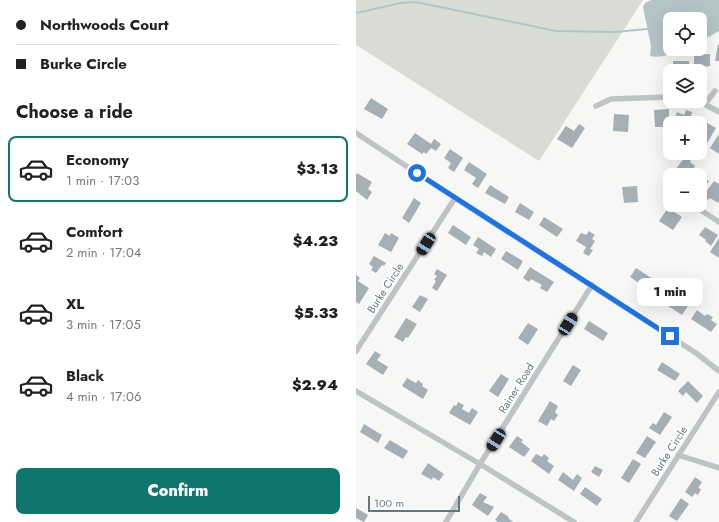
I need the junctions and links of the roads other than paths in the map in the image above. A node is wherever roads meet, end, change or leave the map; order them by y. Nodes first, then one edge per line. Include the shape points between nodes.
1 (715, 91) dead end
2 (663, 97) edge
3 (707, 101) edge
4 (707, 105) edge
5 (596, 106) dead end
6 (719, 112) edge
7 (356, 133) edge
8 (455, 198) junction
9 (704, 212) edge
10 (719, 222) edge
11 (592, 285) junction
12 (356, 352) edge
13 (719, 371) edge
14 (356, 391) edge
15 (719, 392) edge
16 (678, 455) junction
17 (480, 464) junction
18 (719, 468) edge
19 (446, 522) edge
20 (574, 522) edge
21 (636, 522) edge

1 - 3 street
2 - 5 street via 611,100
4 - 6 street
7 - 8 street
8 - 11 street
8 - 12 street, Burke Circle
9 - 10 street
11 - 13 street via 696,353
11 - 17 street, Rainer Road
14 - 17 street
15 - 16 street, Burke Circle
16 - 18 street
16 - 21 street, Burke Circle
17 - 19 street, Rainer Road
17 - 20 street

